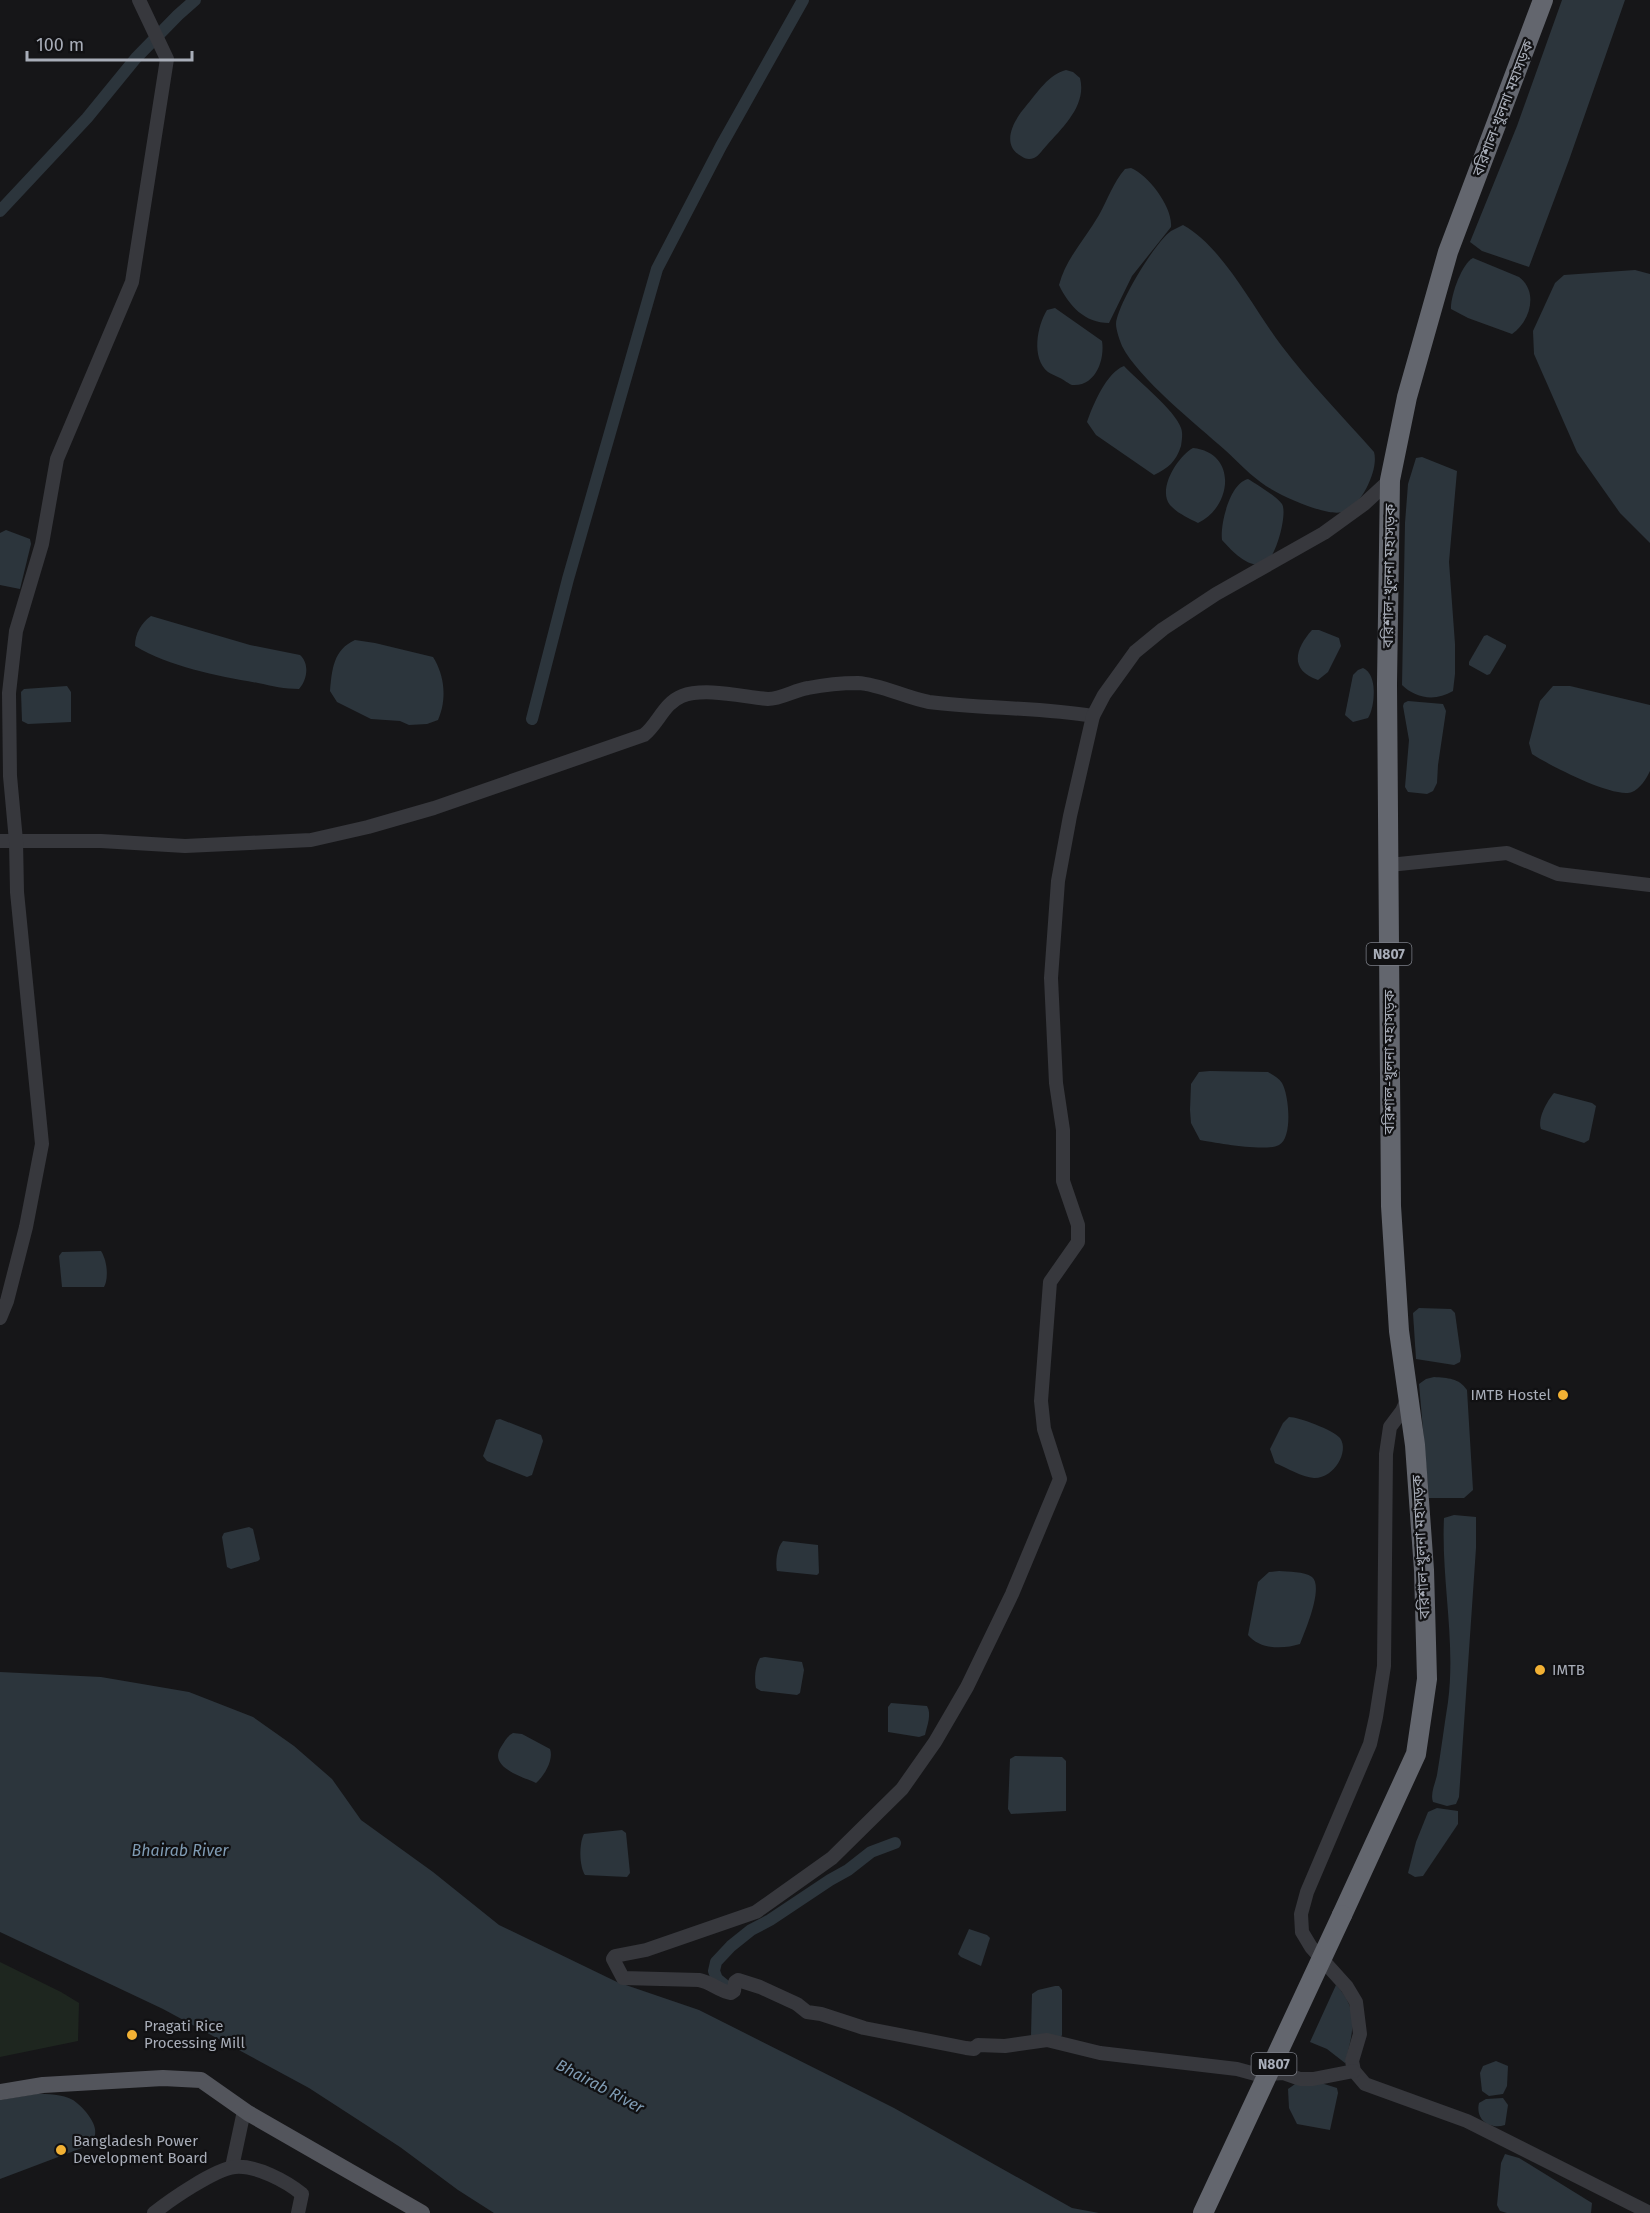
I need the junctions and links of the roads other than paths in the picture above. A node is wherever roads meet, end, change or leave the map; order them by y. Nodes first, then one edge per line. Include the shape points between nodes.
1 (139, 0) edge
2 (1543, 0) edge
3 (1390, 480) junction
4 (1093, 716) junction
5 (0, 841) edge
6 (16, 841) junction
7 (1389, 865) junction
8 (1650, 885) edge
9 (0, 1318) edge
10 (1408, 1396) junction
11 (1354, 2072) junction
12 (0, 2092) edge
13 (244, 2110) junction
14 (232, 2167) junction
15 (154, 2213) edge
16 (298, 2213) edge
17 (422, 2213) edge
18 (1203, 2213) edge
19 (1650, 2213) edge

1 - 6 street via 167,59 132,282 57,459 42,544 16,631 9,693
2 - 3 highway, বরিশাল-খুলনা মহাসড়ক / N807 via 1448,252 1407,397
3 - 4 street via 1324,533 1216,594 1142,646
3 - 7 highway, বরিশাল-খুলনা মহাসড়ক / N807
4 - 6 street via 925,701 860,683 808,688 771,699 705,693 682,696 673,702 644,735 434,808 311,840 185,846
4 - 11 street via 1058,880 1051,978 1064,1181 1078,1225 1078,1242 1050,1282 1041,1401 1044,1429 1060,1479 1012,1594 967,1687 902,1788 832,1858 756,1912 613,1959 623,1978 699,1980 731,1993 738,1980 769,1991 807,2012 864,2028 966,2048 1047,2040 1100,2052 1259,2075 1283,2073 1313,2079
5 - 6 street
6 - 9 street via 17,892 42,1144 26,1227
7 - 8 street via 1507,853 1558,874
7 - 10 highway, বরিশাল-খুলনা মহাসড়ক / N807 via 1390,1206
10 - 11 street via 1390,1427 1386,1454 1384,1666 1376,1717 1370,1744 1301,1914 1302,1932 1311,1947 1356,2002 1360,2034 1352,2061
10 - 18 highway, বরিশাল-খুলনা মহাসড়ক / N807, bridge via 1424,1570 1427,1679 1416,1754
11 - 19 street via 1365,2084 1467,2121
12 - 13 main road via 43,2085 163,2078 201,2080
13 - 14 street
13 - 17 main road
14 - 15 street via 199,2182
14 - 16 street via 256,2168 302,2194

